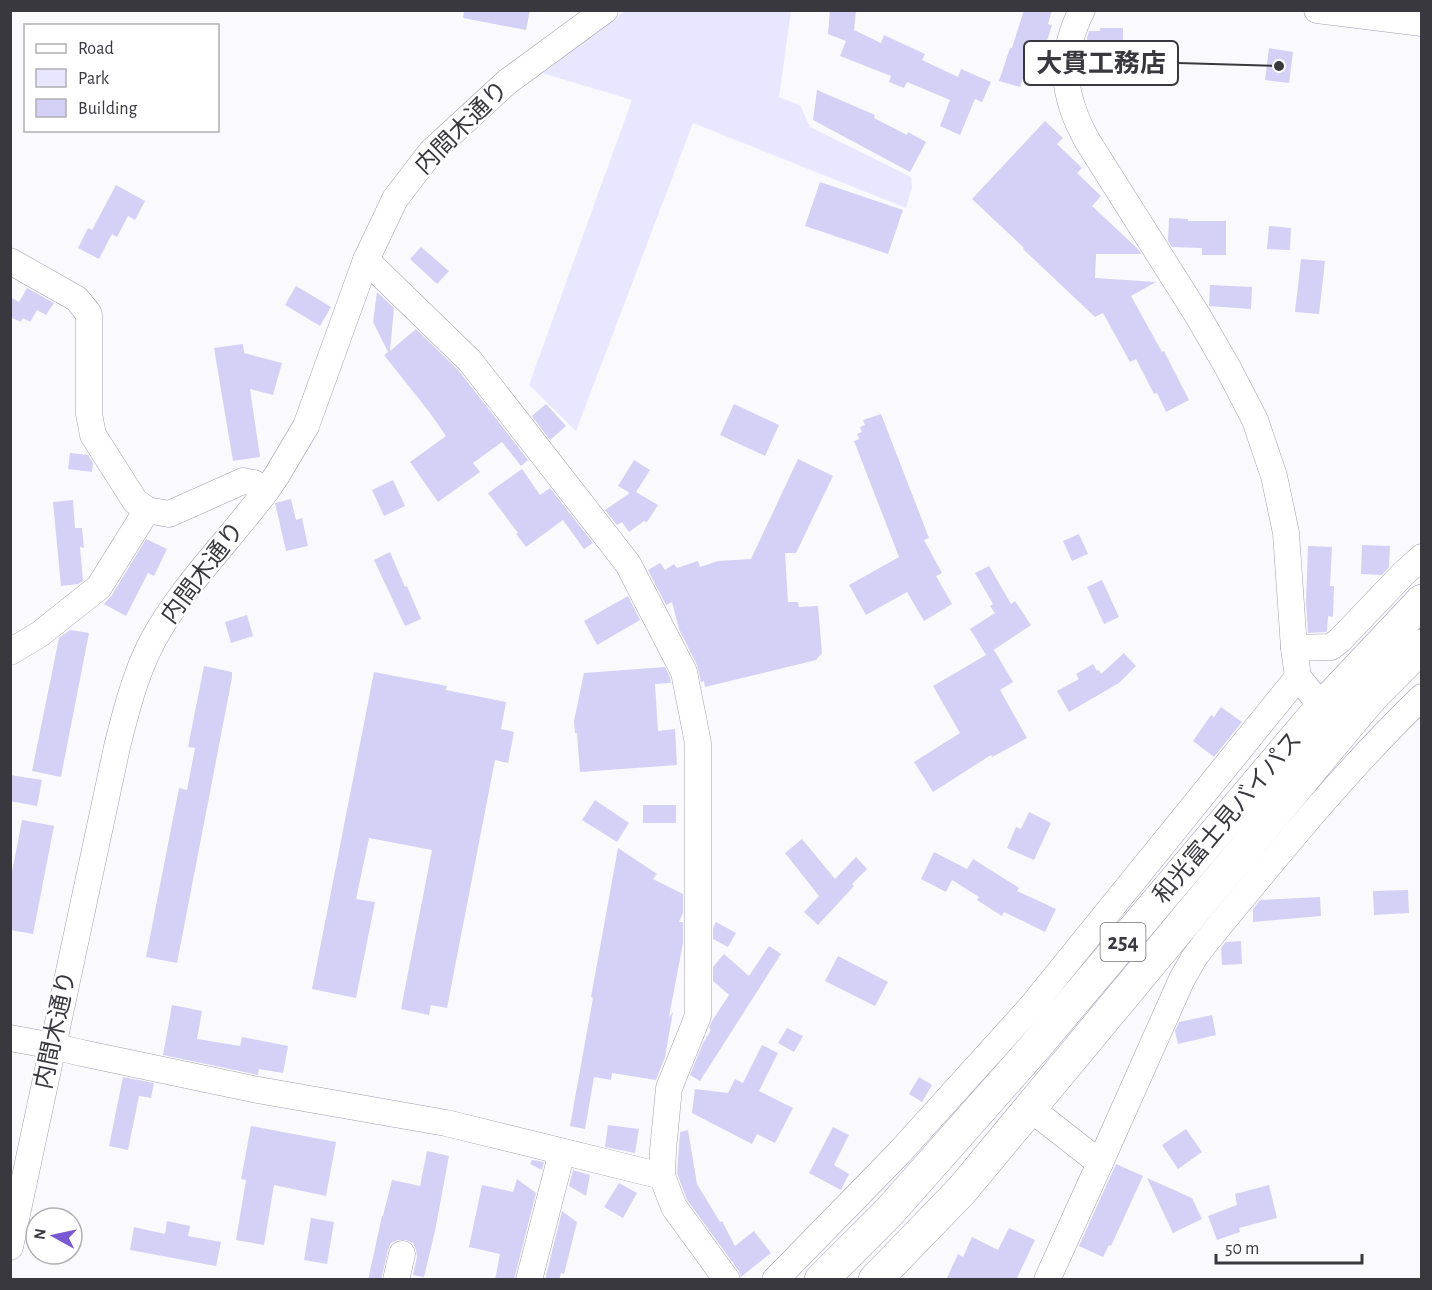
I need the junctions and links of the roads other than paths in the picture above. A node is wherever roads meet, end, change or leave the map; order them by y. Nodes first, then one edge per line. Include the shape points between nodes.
1 (605, 10) edge
2 (1082, 10) edge
3 (1317, 10) edge
4 (1422, 23) edge
5 (366, 260) junction
6 (10, 261) edge
7 (266, 491) junction
8 (147, 510) junction
9 (1422, 557) edge
10 (1422, 601) edge
11 (1422, 646) edge
12 (1294, 648) junction
13 (10, 652) edge
14 (1298, 677) junction
15 (1422, 697) edge
16 (1334, 717) junction
17 (10, 1038) edge
18 (53, 1046) junction
19 (1031, 1109) junction
20 (562, 1152) junction
21 (1100, 1163) junction
22 (662, 1176) junction
23 (10, 1247) edge
24 (402, 1254) dead end
25 (396, 1280) edge
26 (529, 1280) edge
27 (727, 1280) edge
28 (775, 1280) edge
29 (821, 1280) edge
30 (875, 1280) edge
31 (1047, 1280) edge

1 - 5 street, 内間木通り via 507,82 431,152 395,199
2 - 12 street via 1067,63 1070,104 1084,135 1198,316 1255,420 1274,476 1286,533
3 - 4 street
5 - 7 street, 内間木通り via 306,426
5 - 22 street via 470,361 628,564 684,672 698,743 698,1016 669,1088
6 - 8 street via 77,299 89,314 89,414 93,435 135,501
7 - 8 street via 243,481 169,514
7 - 18 street, 内間木通り via 176,603 152,642 134,685 117,747
8 - 13 street via 99,587 40,634
9 - 12 street via 1340,640 1330,647
10 - 16 highway, 和光富士見バイパス / 254
11 - 16 highway, 和光富士見バイパス / 254 via 1373,695
12 - 14 street
14 - 16 street
14 - 28 street via 1030,1007 899,1153
15 - 21 street via 1299,829 1194,958
16 - 19 highway, 和光富士見バイパス / 254
16 - 29 highway, 和光富士見バイパス / 254 via 890,1211
17 - 18 street
18 - 20 street via 253,1089 446,1123
18 - 23 street, 内間木通り
19 - 21 street
19 - 30 highway, 和光富士見バイパス / 254 via 962,1190
20 - 22 street
20 - 26 street
21 - 31 street
22 - 27 street via 674,1207
24 - 25 street

